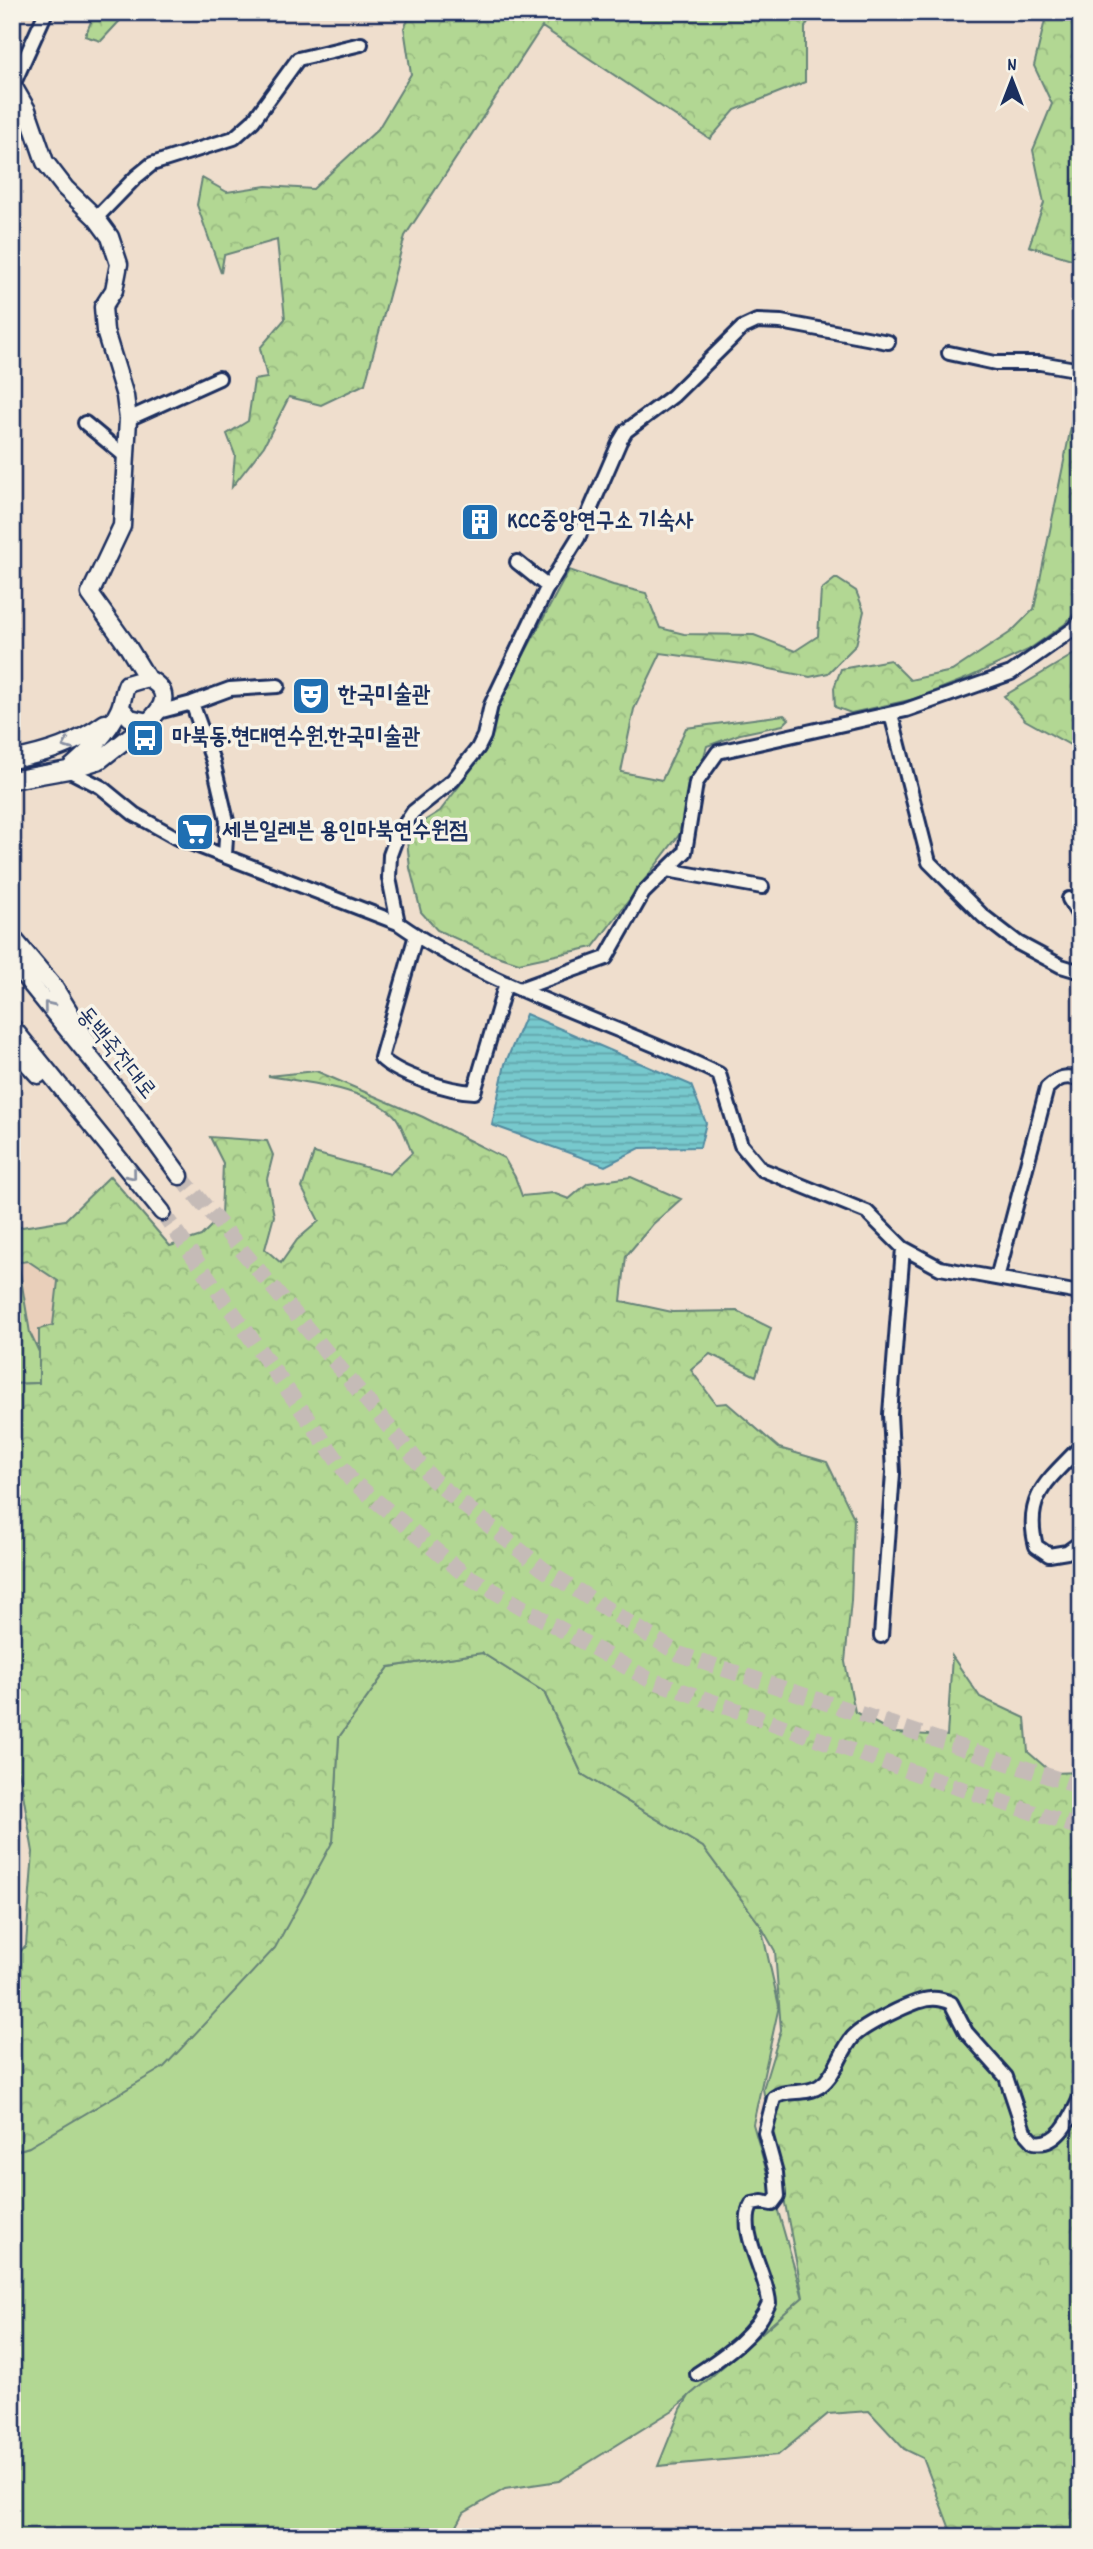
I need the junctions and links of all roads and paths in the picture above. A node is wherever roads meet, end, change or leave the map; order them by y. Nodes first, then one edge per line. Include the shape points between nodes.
1 (46, 12) edge
2 (362, 44) dead end
3 (13, 85) edge
4 (96, 218) junction
5 (888, 342) dead end
6 (949, 353) dead end
7 (1081, 370) edge
8 (219, 378) dead end
9 (128, 419) junction
10 (85, 423) dead end
11 (126, 457) junction
12 (517, 562) dead end
13 (548, 587) junction
14 (1081, 620) edge
15 (147, 678) junction
16 (278, 686) dead end
17 (192, 703) junction
18 (118, 712) junction
19 (891, 714) junction
20 (153, 717) junction
21 (12, 760) edge
22 (68, 770) junction
23 (12, 780) edge
24 (225, 855) junction
25 (667, 870) junction
26 (762, 887) dead end
27 (1069, 899) dead end
28 (1081, 919) edge
29 (398, 923) junction
30 (416, 935) junction
31 (12, 937) edge
32 (12, 961) edge
33 (1081, 972) edge
34 (506, 983) junction
35 (520, 989) junction
36 (12, 1027) edge
37 (12, 1045) edge
38 (1081, 1079) edge
39 (127, 1103) junction
40 (107, 1146) junction
41 (180, 1176) tunnel mouth
42 (162, 1212) tunnel mouth
43 (903, 1248) junction
44 (997, 1278) junction
45 (1081, 1290) edge
46 (1081, 1446) edge
47 (1081, 1542) edge
48 (881, 1636) dead end
49 (1081, 2096) edge
50 (697, 2374) dead end

1 - 3 street
2 - 4 street via 298,59 253,121 234,138 152,164
3 - 4 street via 45,162
4 - 9 street via 110,237 119,264 114,290 103,307
5 - 13 street via 781,322 757,321 743,328 673,396 626,431 578,538
6 - 7 street via 995,363 1040,363
8 - 9 street
9 - 11 street
10 - 11 street
11 - 15 street via 121,526 90,594
12 - 13 street
13 - 29 street via 491,705 478,748 453,780 413,812 397,836 389,878
14 - 19 street via 1012,673
15 - 18 street via 127,684
15 - 20 street via 163,691 163,701
16 - 17 street via 230,689
17 - 20 street
17 - 24 street via 213,761 227,821
18 - 20 street via 130,718
18 -> 21 street via 85,738 54,751
18 - 22 street via 95,746
19 - 25 street via 718,752 696,783 685,852
19 - 33 street via 929,862 983,916 1018,943
20 - 22 street via 100,760
22 - 23 street
22 - 24 street via 102,787 134,814 175,837
24 - 29 street
25 - 26 street
25 - 35 street via 643,893 607,958
27 - 28 street
29 - 30 street
30 - 34 street
30 - 34 street via 380,1058 390,1068 474,1092
31 - 39 street via 54,987
39 -> 32 street, 동백죽전대로
34 - 35 street
35 - 43 street via 719,1073 741,1145 761,1169 867,1212
36 - 40 street
37 - 40 street
38 - 44 street via 1057,1078 1047,1088
39 - 41 street, 동백죽전대로
40 -> 42 street
43 - 44 street via 940,1268
43 - 48 street via 890,1414 893,1474
44 - 45 street
46 - 47 street via 1035,1500 1031,1525 1036,1546 1049,1555 1067,1552
49 - 50 street via 1054,2138 1034,2142 1024,2131 1006,2077 966,2032 951,2003 938,1998 920,2000 856,2034 821,2085 774,2098 765,2133 778,2196 772,2204 752,2204 748,2211 769,2303 732,2349

